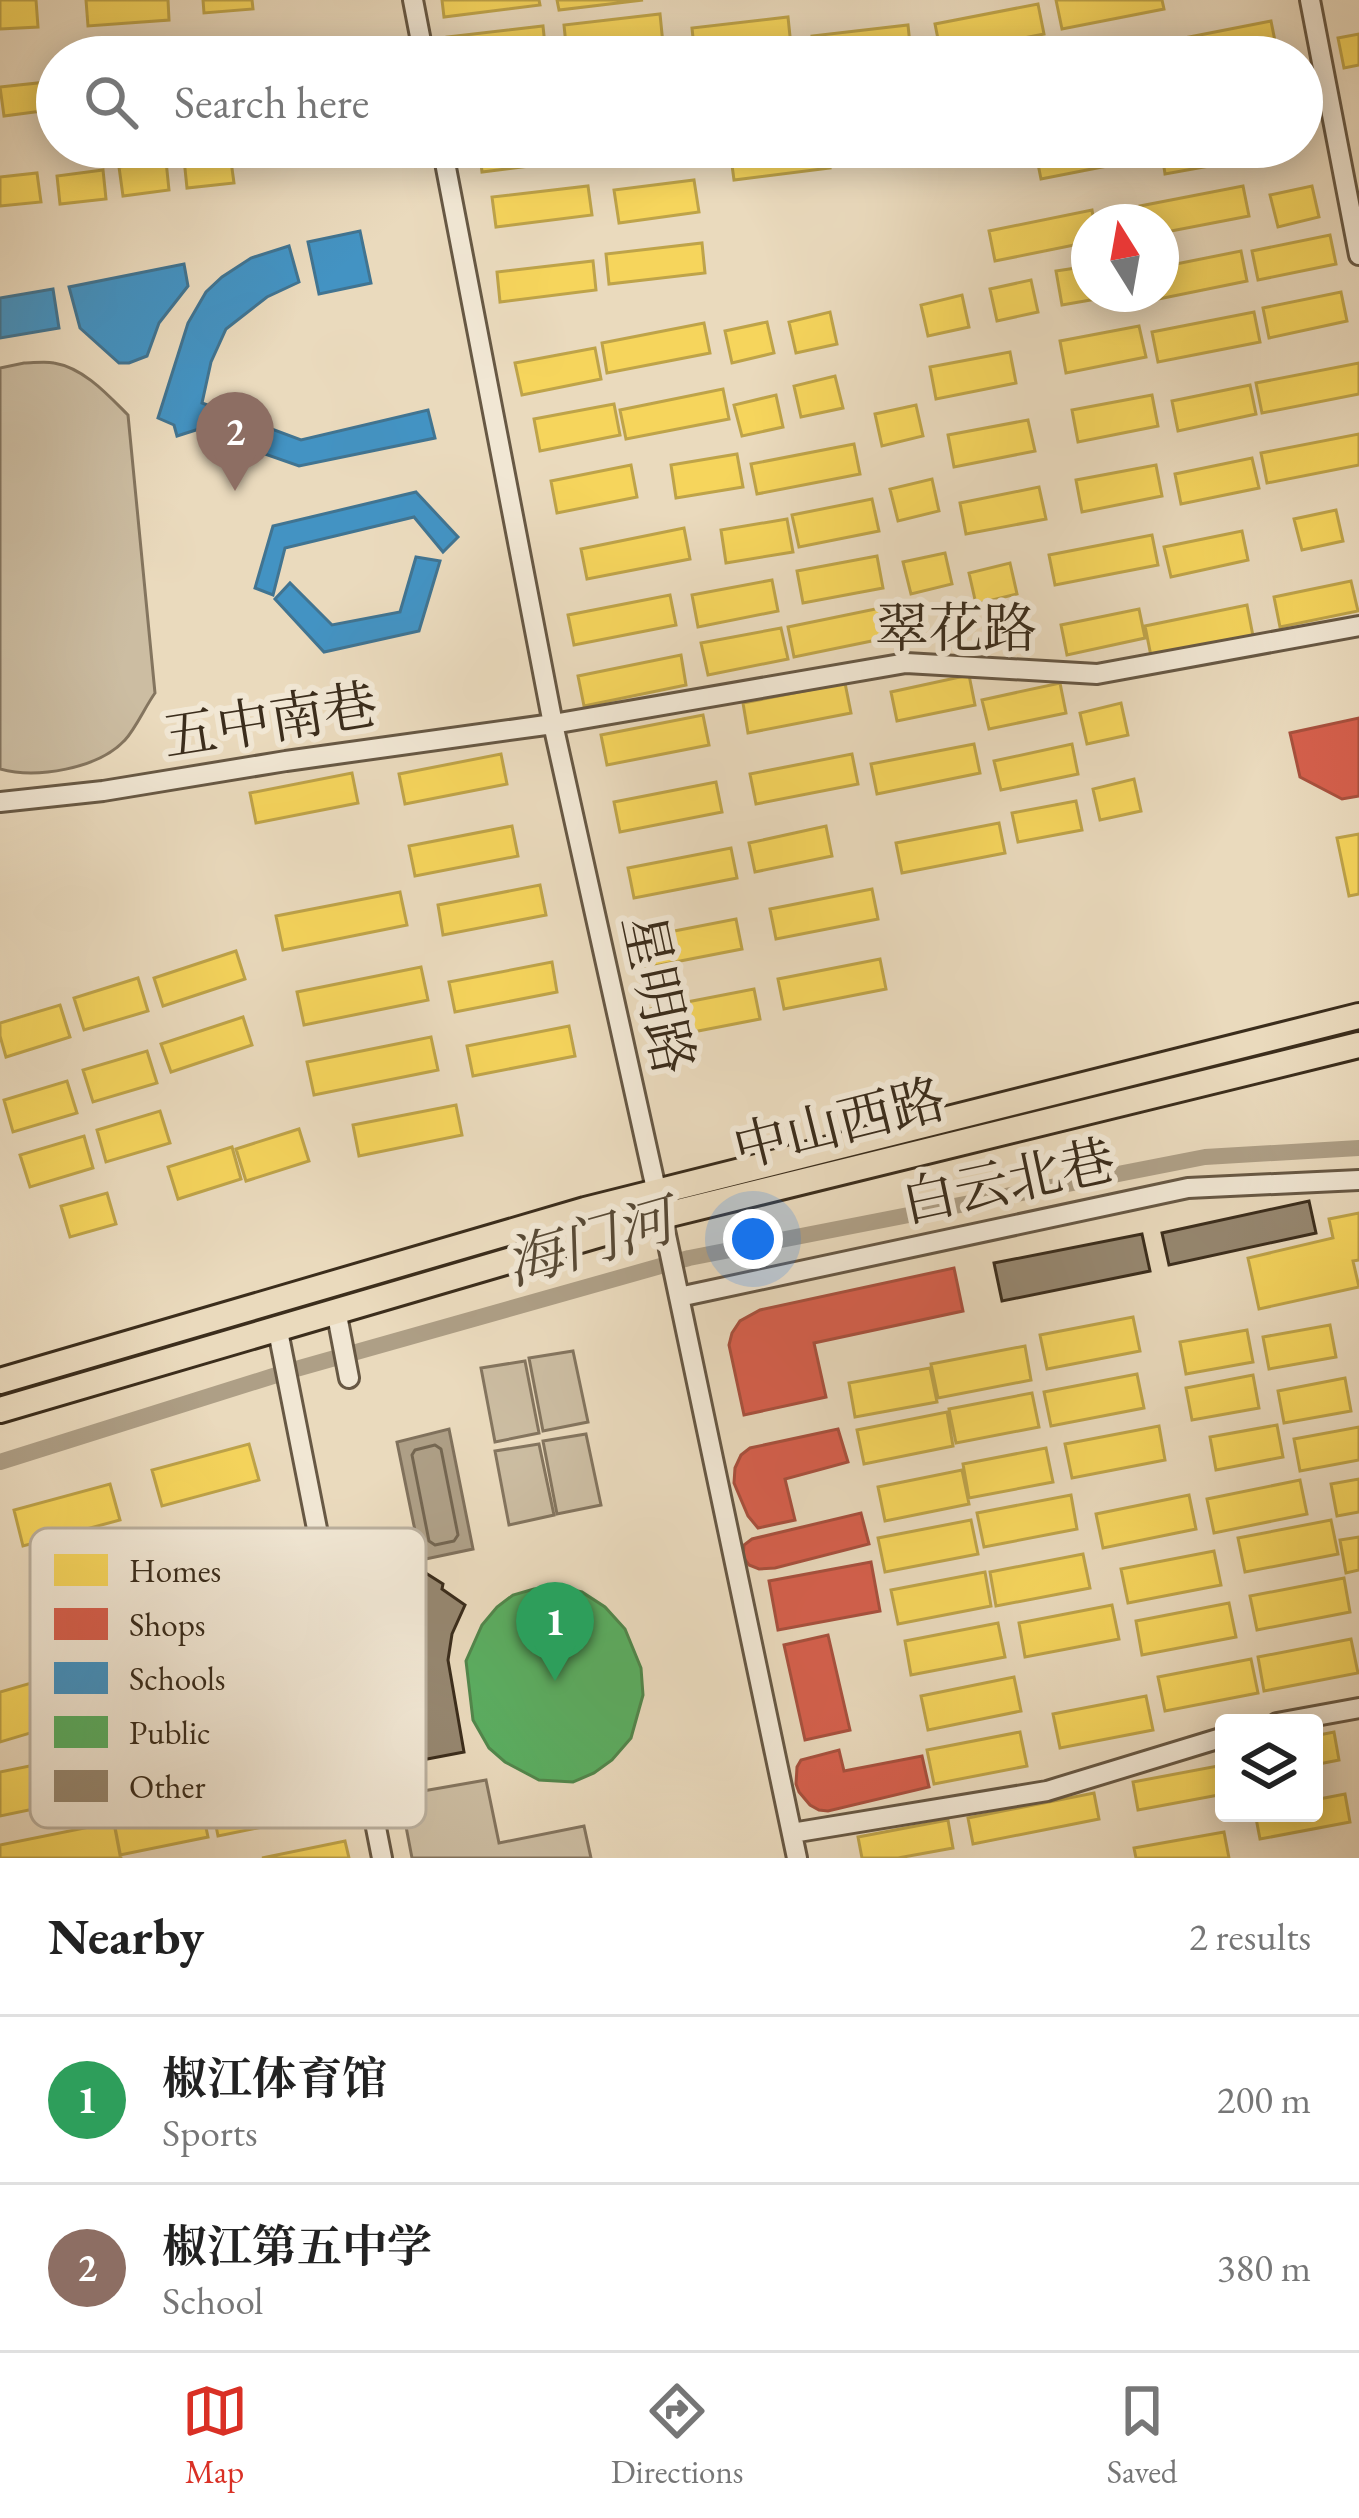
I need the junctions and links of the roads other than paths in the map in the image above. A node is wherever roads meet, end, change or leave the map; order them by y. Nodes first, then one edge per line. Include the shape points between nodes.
1 (413, 0) edge
2 (1310, 0) edge
3 (420, 36) edge
4 (1317, 36) edge
5 (1323, 68) edge
6 (446, 168) edge
7 (1359, 255) edge
8 (1359, 626) edge
9 (553, 724) junction
10 (0, 802) edge
11 (1359, 1016) edge
12 (1359, 1045) edge
13 (1359, 1180) edge
14 (661, 1212) junction
15 (679, 1297) junction
16 (338, 1321) junction
17 (279, 1337) junction
18 (349, 1378) dead end
19 (0, 1381) edge
20 (0, 1410) edge
21 (317, 1528) edge
22 (1359, 1708) edge
23 (1323, 1715) edge
24 (1215, 1740) edge
25 (376, 1828) edge
26 (792, 1833) junction
27 (382, 1858) edge
28 (797, 1858) edge

1 - 3 street
2 - 4 street
5 - 7 street
6 - 9 street, 星明路
8 - 9 street, 翠花路 via 1097,674 906,663
9 - 10 street, 五中南巷
9 - 14 street, 星明路
11 - 14 main road, 中山西路
12 - 14 main road, 中山西路
13 - 15 street, 白云北巷 via 1189,1188
14 - 15 street, 星明路
14 - 16 main road, 中山西路
14 - 19 main road, 中山西路 via 585,1210
15 - 26 street, 星明路
16 - 17 main road, 中山西路
16 - 18 street
17 - 20 main road, 中山西路
17 - 21 street
22 - 23 street
24 - 26 street via 1047,1791
25 - 27 street
26 - 28 street, 星明路

